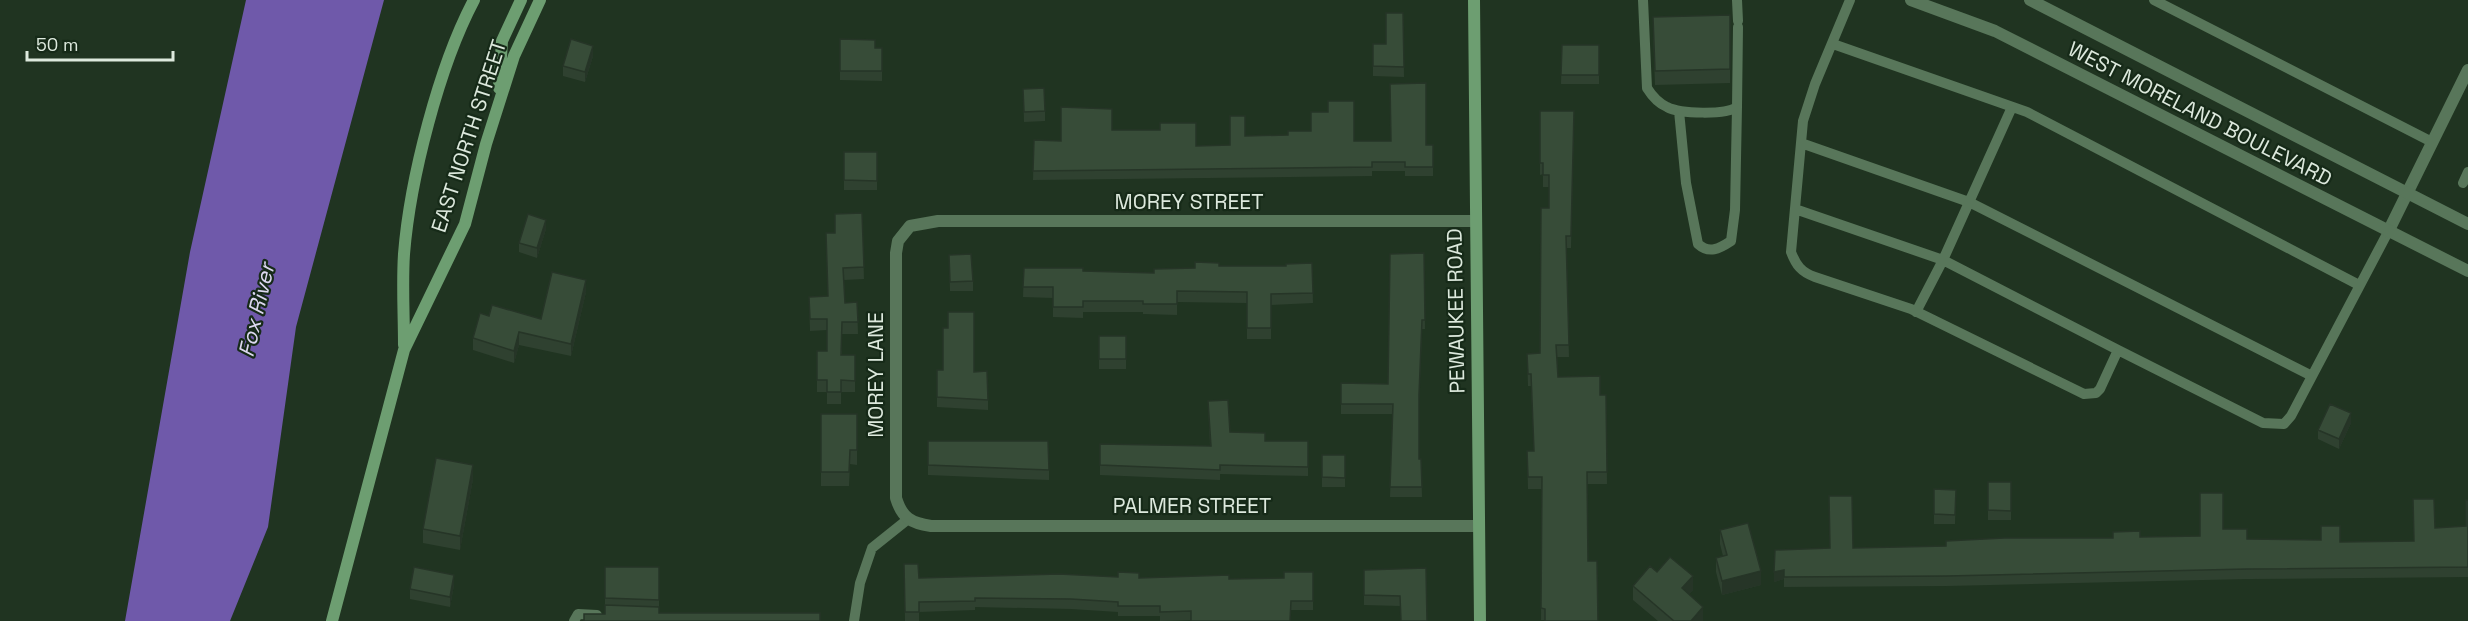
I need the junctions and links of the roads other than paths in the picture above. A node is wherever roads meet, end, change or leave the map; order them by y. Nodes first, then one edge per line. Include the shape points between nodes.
1 (474, 0) edge
2 (521, 0) edge
3 (540, 0) edge
4 (1474, 0) edge
5 (1643, 0) edge
6 (1737, 0) edge
7 (1850, 0) edge
8 (1911, 0) edge
9 (2030, 0) edge
10 (2154, 0) edge
11 (1833, 44) junction
12 (2468, 70) edge
13 (1737, 106) junction
14 (497, 107) junction
15 (2012, 107) junction
16 (1679, 111) junction
17 (2432, 142) junction
18 (1801, 143) junction
19 (2468, 172) edge
20 (2463, 183) dead end
21 (2406, 194) junction
22 (1969, 202) junction
23 (1795, 209) junction
24 (1475, 221) junction
25 (2468, 224) edge
26 (905, 230) joint
27 (2388, 232) junction
28 (1943, 260) junction
29 (2468, 271) edge
30 (2360, 285) junction
31 (1916, 312) junction
32 (404, 350) junction
33 (2118, 350) junction
34 (2312, 376) junction
35 (907, 519) junction
36 (1478, 526) junction
37 (612, 615) edge
38 (332, 621) edge
39 (574, 621) edge
40 (854, 621) edge
41 (1480, 621) edge

1 - 32 main road, EAST NORTH STREET via 460,27 428,129 409,211 404,255
2 - 14 main road via 502,41
3 - 14 main road, EAST NORTH STREET via 514,56
4 - 24 main road, PEWAUKEE ROAD
5 - 16 lane via 1647,88 1653,98
6 - 13 lane
7 - 11 lane
8 - 27 street, WEST MORELAND BOULEVARD via 1995,31
9 - 21 street, WEST MORELAND BOULEVARD
10 - 17 lane
11 - 15 lane
11 - 18 lane via 1803,121
12 - 17 street
13 - 16 lane via 1729,112
13 - 16 lane via 1731,241 1714,250 1698,244 1686,183
14 - 32 main road, EAST NORTH STREET via 465,224
15 - 22 lane
15 - 30 lane
17 - 21 street
18 - 22 lane
18 - 23 lane
19 - 20 lane
21 - 25 street, WEST MORELAND BOULEVARD
21 - 27 street
22 - 28 lane
22 - 34 lane
23 - 28 lane
23 - 31 lane via 1791,252 1803,273
24 - 26 street, MOREY STREET via 938,221 920,222
24 - 36 main road, PEWAUKEE ROAD
26 - 35 street, MOREY LANE via 896,253 896,498
27 - 29 street, WEST MORELAND BOULEVARD
27 - 30 lane
28 - 31 lane
28 - 33 lane
30 - 34 lane
31 - 33 lane via 2084,394 2100,389
32 - 38 main road, EAST NORTH STREET
33 - 34 lane via 2270,425 2288,421
35 - 36 street, PALMER STREET via 931,526
35 - 40 lane via 872,548 860,583
36 - 41 main road, PEWAUKEE ROAD
37 - 39 lane via 578,614

